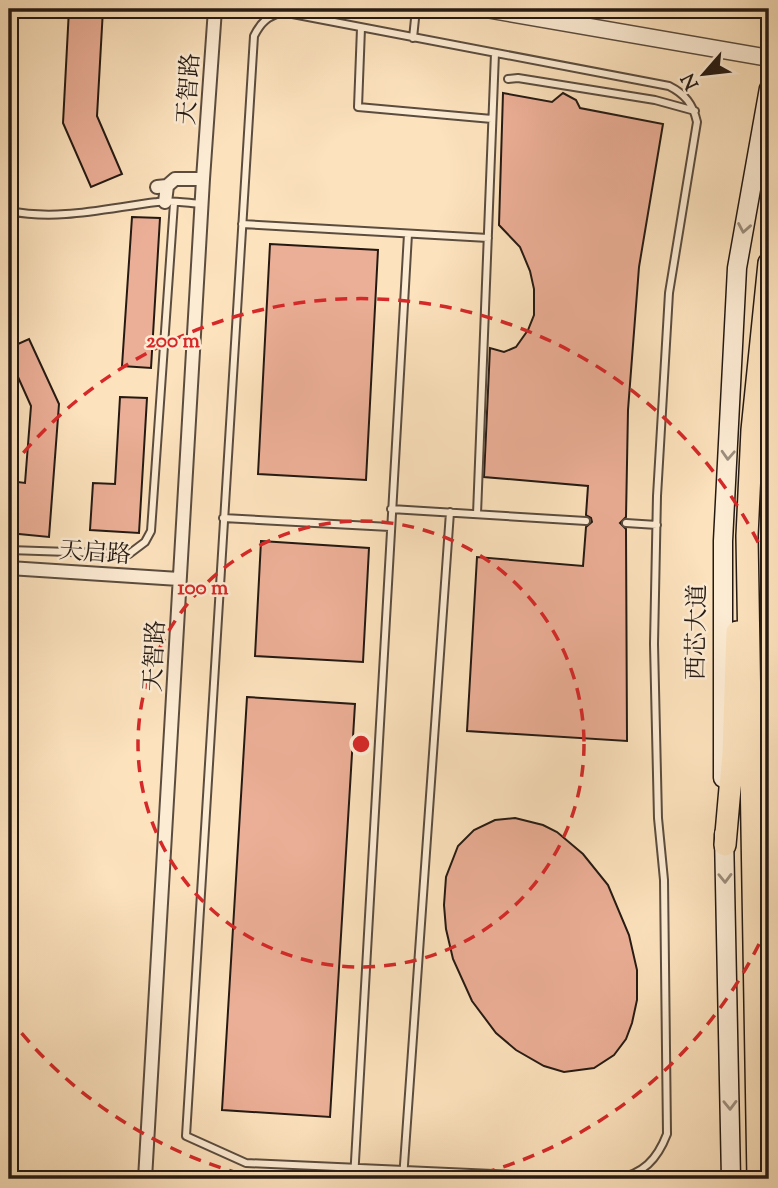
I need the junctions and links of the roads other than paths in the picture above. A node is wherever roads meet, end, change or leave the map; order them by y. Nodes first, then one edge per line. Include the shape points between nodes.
1 (215, 9) edge
2 (416, 9) edge
3 (486, 9) edge
4 (362, 28) junction
5 (413, 38) junction
6 (495, 53) junction
7 (769, 58) edge
8 (508, 79) dead end
9 (769, 89) edge
10 (695, 111) junction
11 (492, 118) junction
12 (203, 179) junction
13 (170, 202) junction
14 (202, 204) junction
15 (9, 211) edge
16 (242, 224) junction
17 (408, 234) junction
18 (488, 238) junction
19 (769, 263) edge
20 (391, 509) junction
21 (450, 512) junction
22 (477, 514) junction
23 (223, 519) junction
24 (586, 521) dead end
25 (626, 523) dead end
26 (657, 525) junction
27 (390, 527) junction
28 (747, 536) junction
29 (9, 550) edge
30 (9, 568) edge
31 (179, 579) junction
32 (725, 845) junction
33 (354, 1168) junction
34 (404, 1170) junction
35 (145, 1179) edge
36 (354, 1179) edge
37 (403, 1179) edge
38 (605, 1179) edge
39 (616, 1179) edge
40 (732, 1179) edge
41 (758, 1179) edge

1 - 12 street, 天智路
2 - 5 lane
3 - 7 street
4 - 5 lane
4 - 11 lane via 358,107
4 - 16 lane via 282,12 260,24 254,36
5 - 6 lane
6 - 10 lane via 668,86 684,93
6 - 11 lane
8 - 10 lane via 655,100
9 -> 32 main road, 西芯大道 via 737,268 723,541
10 - 26 lane via 697,122 669,293
11 - 18 lane
12 - 13 street via 175,179 162,187
12 - 14 street, 天智路
13 - 14 lane
13 - 15 lane via 78,214
13 - 29 lane via 151,531 129,554
14 - 31 street, 天智路
16 - 17 lane
16 - 23 lane
17 - 18 lane
17 - 20 lane
18 - 22 lane
19 - 28 highway via 752,430
20 - 21 lane
20 - 27 lane
21 - 22 lane
21 - 34 lane
22 - 24 lane
23 - 27 lane
23 - 33 lane via 186,1136 246,1163
25 - 26 lane
26 - 39 lane via 654,643 664,880 667,1134 645,1169
27 - 33 lane
28 - 32 highway via 735,651
28 - 41 highway
30 - 31 street, 天启路
31 - 35 street, 天智路
32 -> 40 main road, 西芯大道
33 - 34 lane
33 - 36 lane
34 - 37 lane
34 - 38 lane

